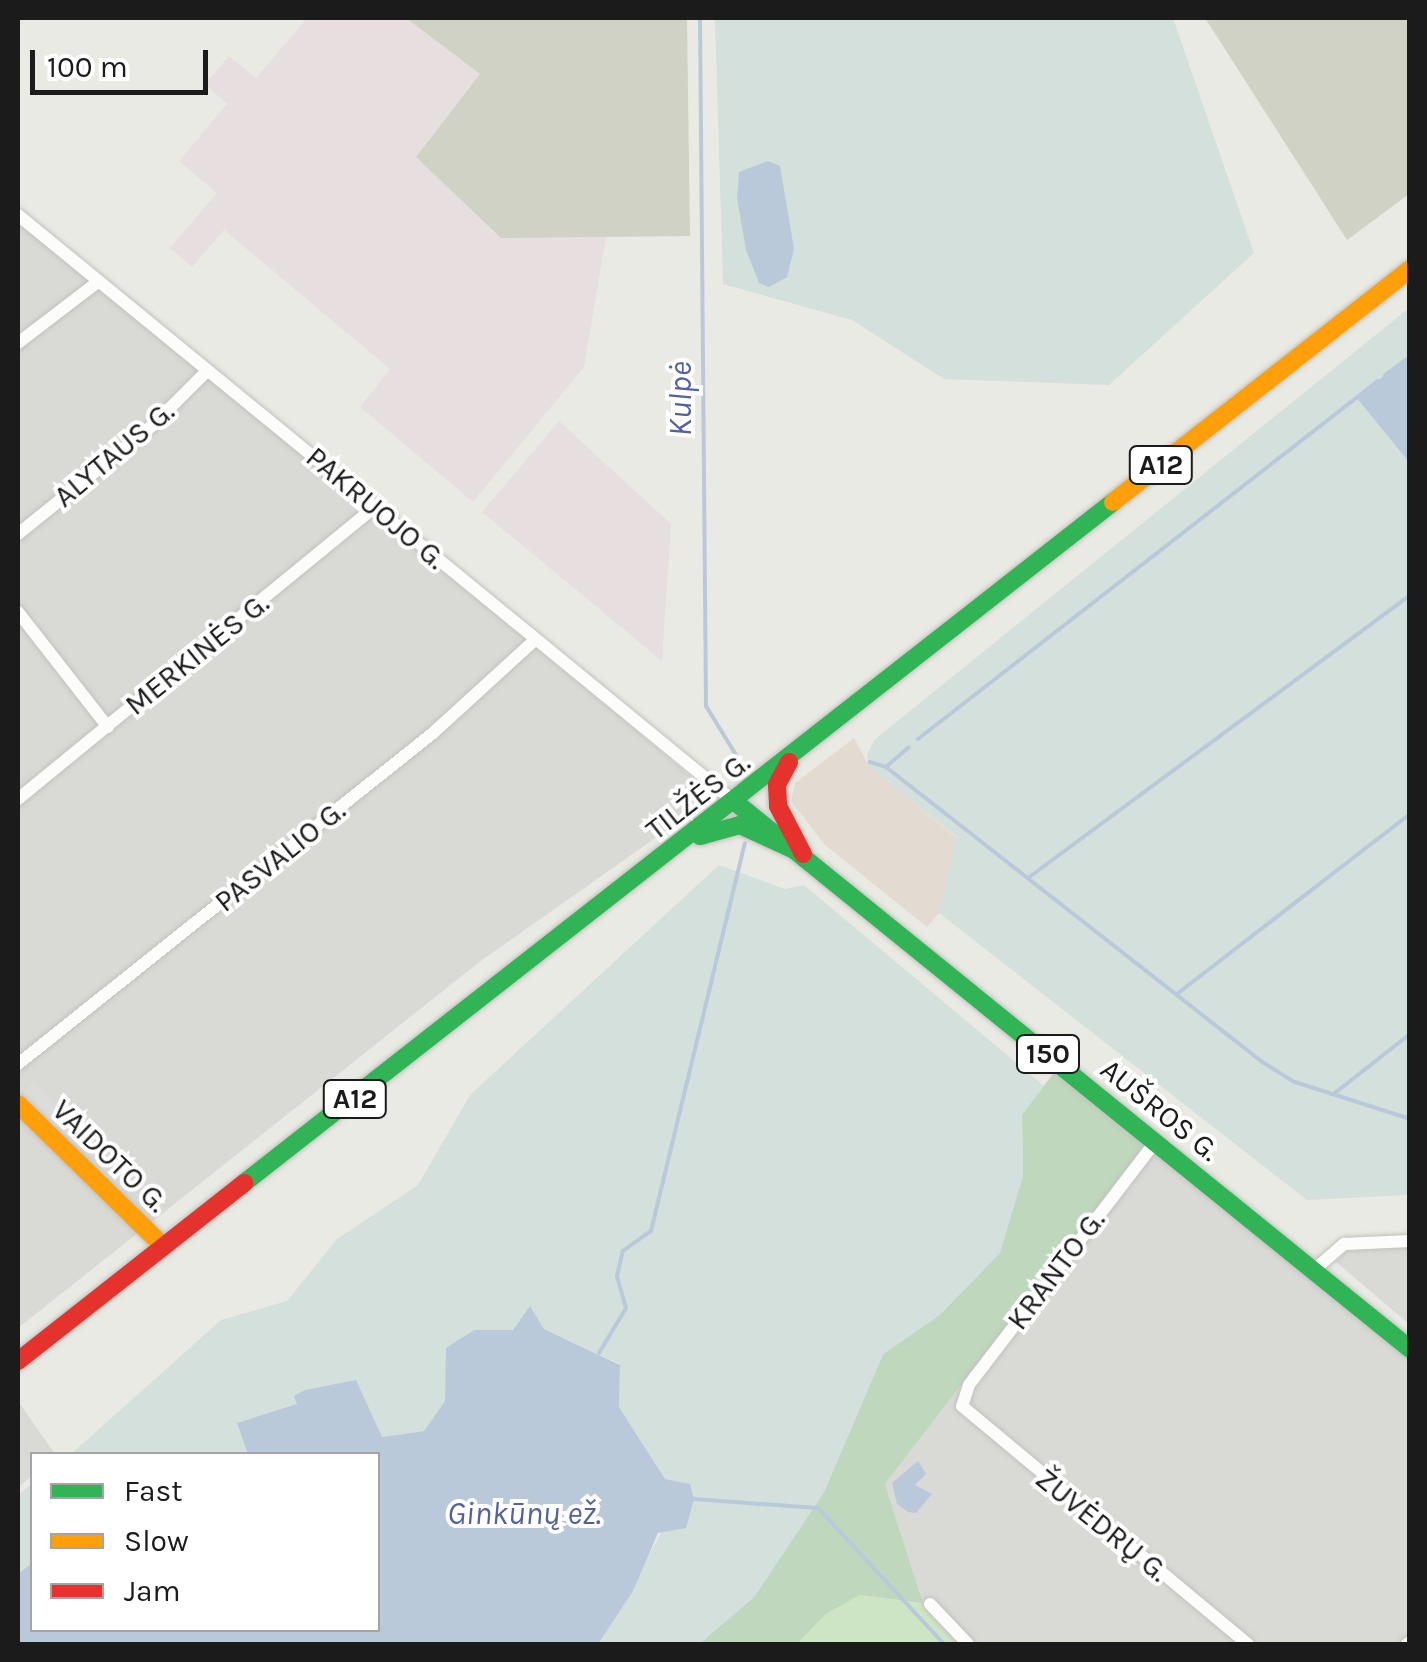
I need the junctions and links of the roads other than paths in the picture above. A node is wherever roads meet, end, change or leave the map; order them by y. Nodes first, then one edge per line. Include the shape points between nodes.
1 (18, 215) edge
2 (1410, 269) edge
3 (99, 281) junction
4 (18, 343) edge
5 (207, 370) junction
6 (375, 507) junction
7 (18, 534) edge
8 (18, 612) edge
9 (535, 640) junction
10 (108, 726) junction
11 (791, 758) junction
12 (18, 799) edge
13 (735, 802) junction
14 (689, 840) junction
15 (803, 854) junction
16 (18, 1064) edge
17 (18, 1104) edge
18 (1156, 1141) junction
19 (1410, 1241) edge
20 (164, 1247) junction
21 (1314, 1270) junction
22 (1410, 1348) edge
23 (18, 1362) edge
24 (962, 1402) joint
25 (930, 1604) dead end
26 (968, 1644) edge
27 (1248, 1644) edge

1 - 3 street, PAKRUOJO G.
2 - 11 main road, TILŽĖS G. / A12
3 - 4 street
3 - 5 street, PAKRUOJO G.
5 - 6 street, PAKRUOJO G.
5 - 7 street, ALYTAUS G. via 153,425
6 - 9 street, PAKRUOJO G.
6 - 10 street, MERKINĖS G.
8 - 10 street
9 - 13 street, PAKRUOJO G.
9 - 16 street, PASVALIO G. via 433,733
10 - 12 street, MERKINĖS G.
11 - 13 main road, TILŽĖS G. / A12
11 - 15 main road via 777,786 778,806
13 - 14 main road, TILŽĖS G. / A12
13 - 15 main road, AUŠROS G. / 150
14 - 15 main road via 740,825
14 - 20 main road, TILŽĖS G. / A12
15 - 18 main road, AUŠROS G. / 150
17 - 20 main road, VAIDOTO G.
18 - 21 main road, AUŠROS G. / 150
18 - 24 street, KRANTO G.
19 - 21 street via 1344,1244
20 - 23 main road, TILŽĖS G. / A12
21 - 22 main road, AUŠROS G. / 150
24 - 27 street, ŽUVĖDRŲ G. via 970,1418
25 - 26 street

